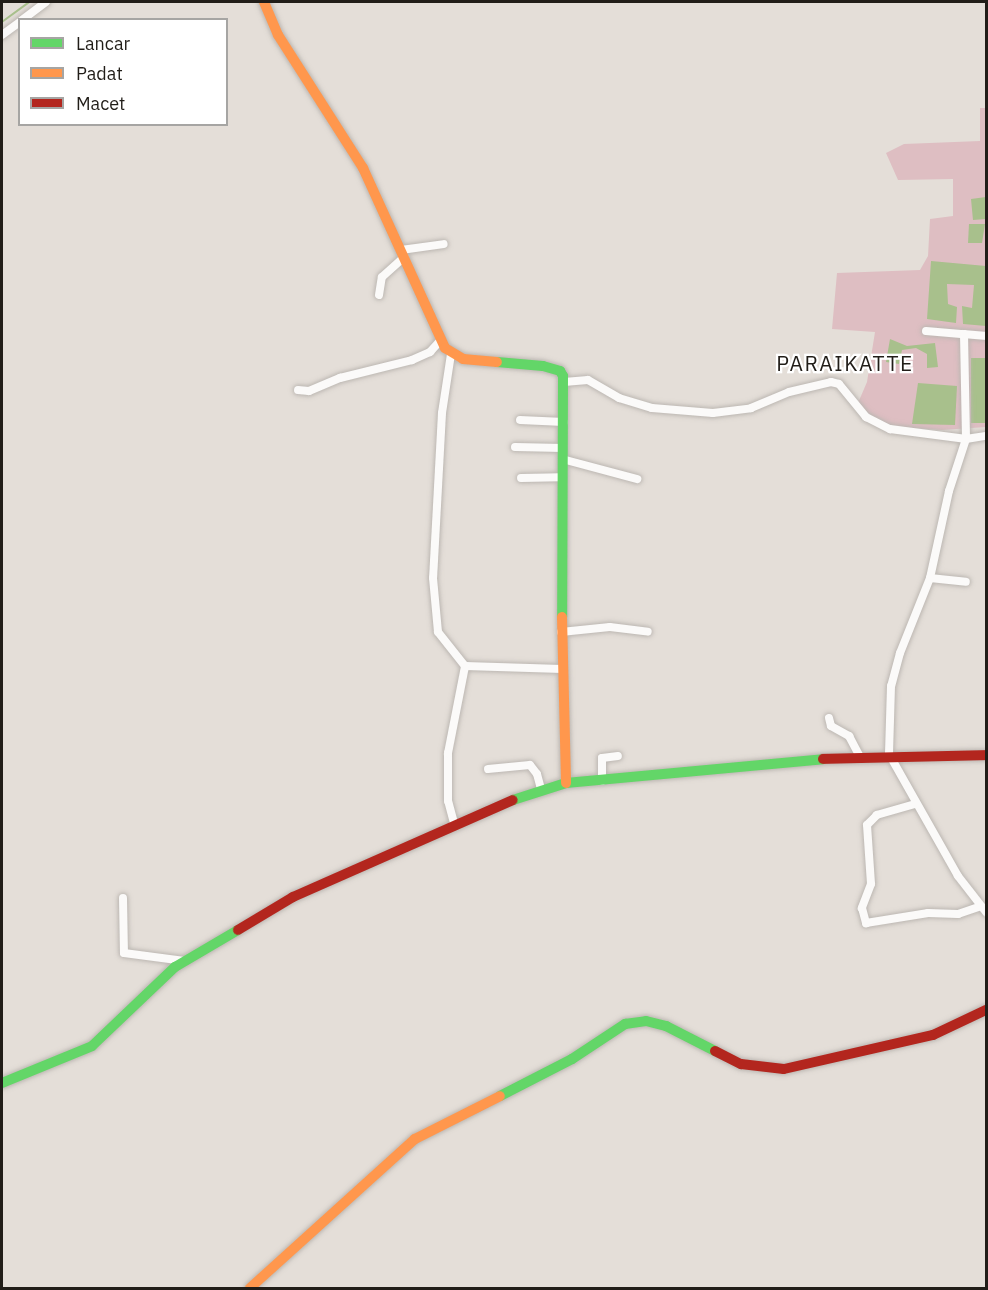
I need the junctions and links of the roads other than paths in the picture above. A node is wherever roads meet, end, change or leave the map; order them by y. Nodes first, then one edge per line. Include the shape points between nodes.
1 (46, 2) edge
2 (264, 2) edge
3 (25, 18) edge
4 (18, 23) edge
5 (2, 35) edge
6 (444, 244) dead end
7 (402, 253) junction
8 (379, 295) dead end
9 (926, 331) dead end
10 (964, 334) junction
11 (987, 336) edge
12 (440, 341) junction
13 (451, 354) junction
14 (564, 382) junction
15 (298, 390) dead end
16 (520, 420) dead end
17 (564, 422) junction
18 (987, 436) edge
19 (966, 439) junction
20 (515, 447) dead end
21 (562, 453) junction
22 (560, 477) junction
23 (521, 478) dead end
24 (637, 479) dead end
25 (930, 578) junction
26 (966, 582) dead end
27 (561, 632) junction
28 (648, 632) dead end
29 (465, 666) junction
30 (562, 669) junction
31 (829, 718) dead end
32 (889, 754) junction
33 (859, 755) junction
34 (987, 755) edge
35 (618, 756) dead end
36 (489, 769) dead end
37 (602, 781) junction
38 (566, 783) junction
39 (541, 789) junction
40 (915, 804) junction
41 (454, 823) junction
42 (123, 898) dead end
43 (984, 909) edge
44 (184, 961) junction
45 (987, 1010) edge
46 (2, 1083) edge
47 (250, 1288) edge

1 - 3 street
2 - 7 street via 278,35 363,168
4 - 5 street
6 - 7 street
7 - 8 street via 382,277
7 - 12 street
9 - 10 street
10 - 11 street
10 - 19 street
12 - 13 street
12 - 15 street via 430,352 412,360 340,378 309,391
13 - 14 street via 554,368 560,371
13 - 29 street via 442,413 433,599 443,643
14 - 17 street
14 - 19 street via 588,380 619,398 652,408 720,413 751,408 789,392 831,382 839,384 866,417 890,429
16 - 17 street
17 - 21 street
18 - 19 street
19 - 25 street via 949,491
20 - 21 street
21 - 22 street
21 - 24 street
22 - 23 street
22 - 27 street
25 - 26 street
25 - 32 street via 891,686
27 - 28 street via 610,627
27 - 30 street
29 - 30 street
29 - 41 street via 448,753 448,801
30 - 38 street
31 - 33 street via 831,726 849,736
32 - 33 street
32 - 34 street
32 - 40 street
33 - 37 street
35 - 37 street via 602,758
36 - 39 street via 530,765
37 - 38 street
38 - 39 street
39 - 41 street
40 - 43 street via 958,876
40 - 43 street via 877,815 867,825 871,884 862,908 866,923
41 - 44 street via 293,897
42 - 44 street via 124,953
44 - 46 street via 92,1046
45 - 47 street via 933,1035 784,1069 741,1064 666,1026 646,1021 625,1024 572,1059 415,1138

